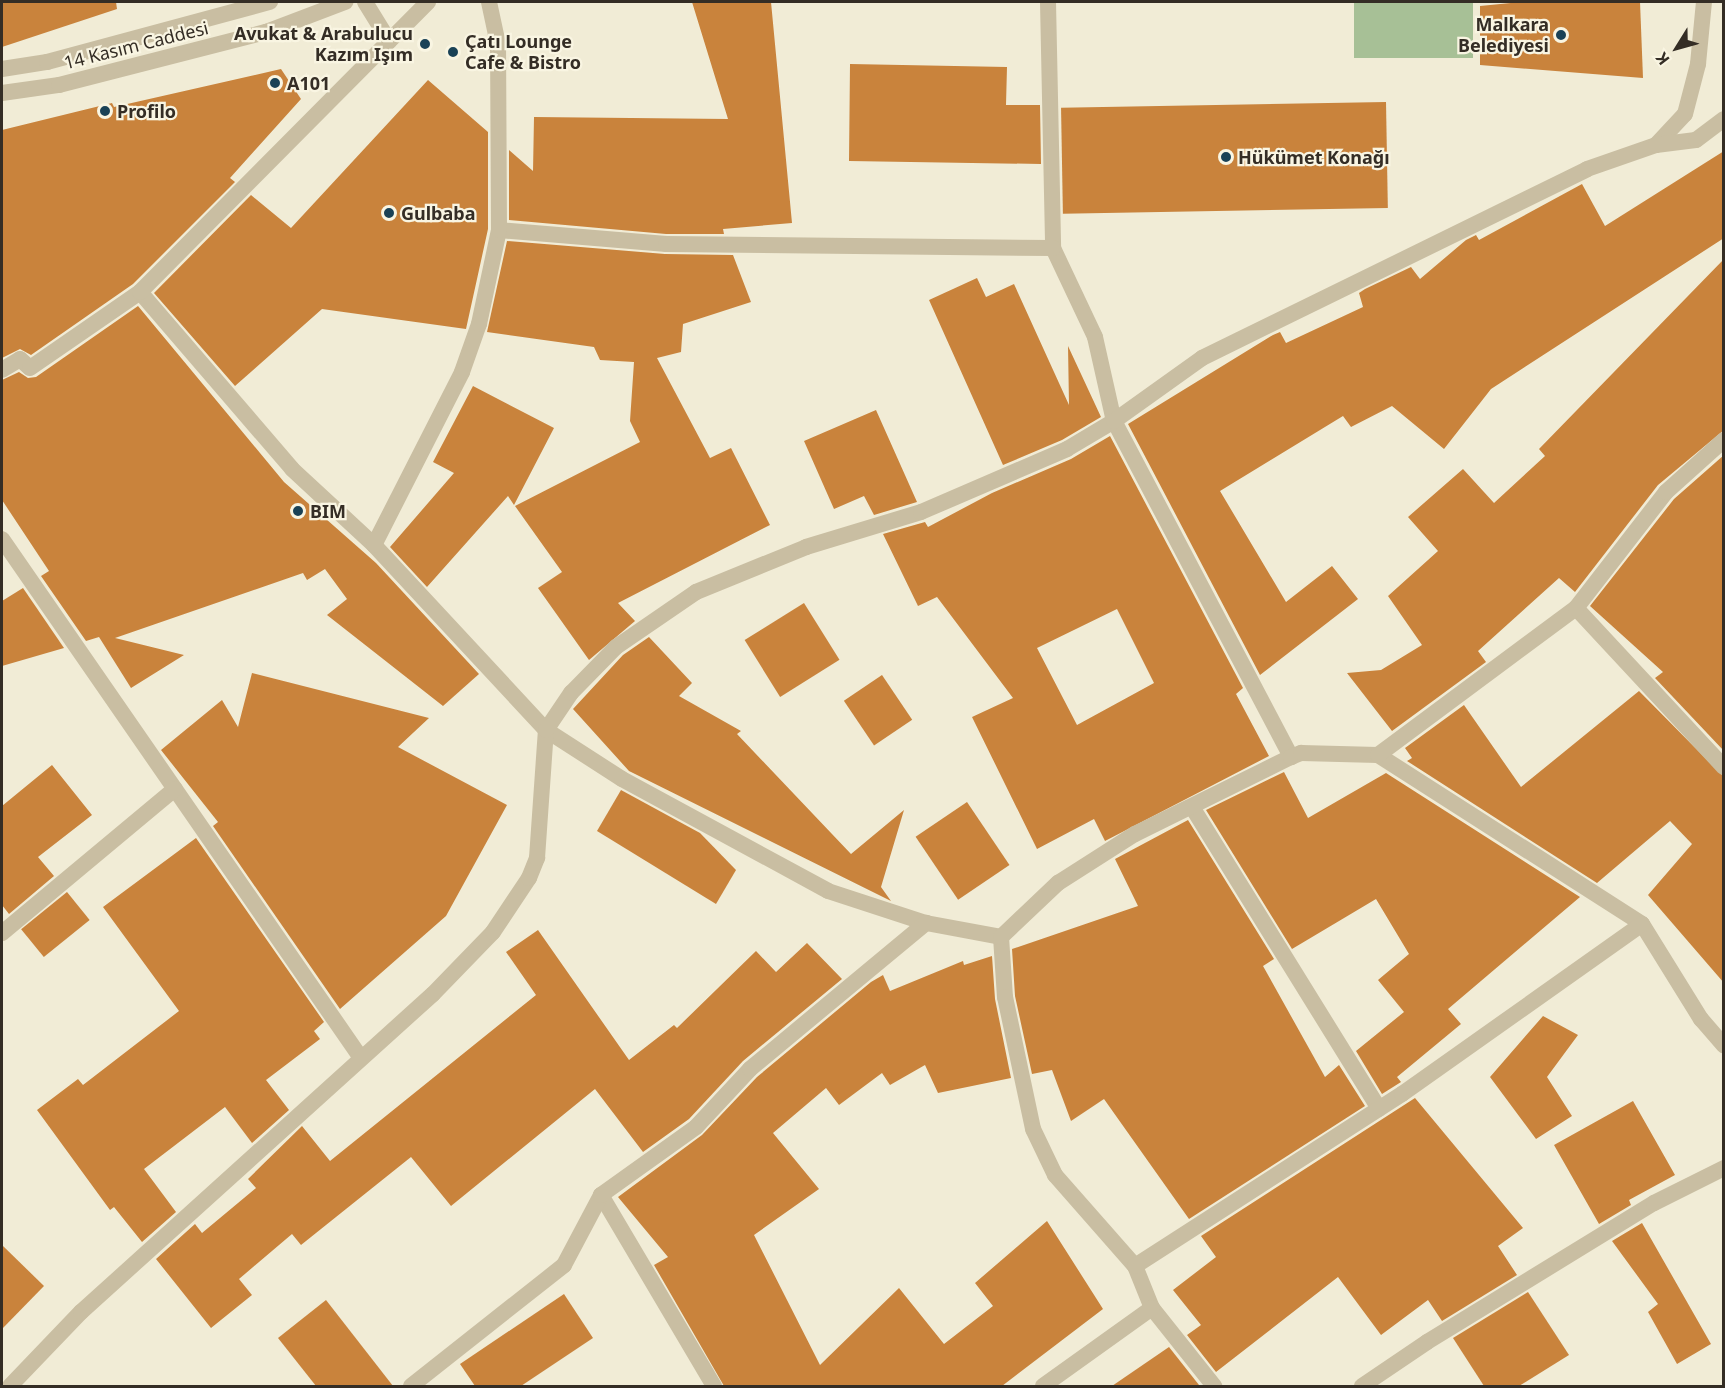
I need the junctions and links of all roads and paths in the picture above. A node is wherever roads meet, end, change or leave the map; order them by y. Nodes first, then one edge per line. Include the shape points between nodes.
1 (270, 2) edge
2 (345, 2) edge
3 (365, 2) edge
4 (428, 2) edge
5 (489, 2) edge
6 (1048, 2) edge
7 (1704, 2) edge
8 (389, 41) junction
9 (2, 69) edge
10 (2, 93) edge
11 (1724, 119) edge
12 (1656, 145) junction
13 (499, 230) junction
14 (1053, 248) junction
15 (140, 292) junction
16 (2, 370) edge
17 (1114, 421) junction
18 (1724, 440) edge
19 (2, 539) edge
20 (374, 545) junction
21 (1576, 608) junction
22 (546, 730) junction
23 (1378, 755) junction
24 (1291, 757) junction
25 (1724, 767) edge
26 (175, 789) junction
27 (1192, 807) junction
28 (926, 923) junction
29 (1642, 924) junction
30 (2, 933) edge
31 (1001, 937) junction
32 (1724, 1045) edge
33 (361, 1058) junction
34 (1379, 1109) junction
35 (1724, 1168) edge
36 (601, 1195) junction
37 (1135, 1266) junction
38 (1152, 1308) junction
39 (10, 1386) edge
40 (411, 1386) edge
41 (714, 1386) edge
42 (1043, 1386) edge
43 (1214, 1386) edge
44 (1362, 1386) edge

1 - 9 street via 58,59
2 - 10 street, 14 Kasım Caddesi via 266,32 59,85
3 - 8 street
4 - 8 street
5 - 13 street via 498,44
6 - 14 street
7 - 12 street via 1698,64 1685,114
8 - 15 street
11 - 12 street via 1696,140
12 - 17 street via 1587,169 1202,358
13 - 14 street via 666,244
13 - 20 street via 479,324 462,372
14 - 17 street via 1095,337
15 - 16 street via 30,368 20,359
15 - 20 street via 292,469
17 - 22 street via 1067,449 921,512 806,547 696,592 616,647 571,693
17 - 24 street
18 - 21 street via 1666,492
19 - 26 street
20 - 22 street
21 - 23 street
21 - 25 street
22 - 28 street via 622,779 828,891
22 - 33 street via 541,832 529,878 493,932
23 - 24 street via 1301,753
23 - 29 street
24 - 27 street
26 - 30 street
26 - 33 street
27 - 31 street via 1135,834 1058,883
27 - 34 street
28 - 31 street
28 - 36 street via 766,1055 696,1126
29 - 32 street via 1701,1019
29 - 34 street
31 - 37 street via 1005,997 1033,1129 1054,1175
33 - 39 street via 81,1312
34 - 37 street
35 - 44 street via 1654,1203 1427,1341
36 - 40 street via 564,1265
36 - 41 street
37 - 38 street
38 - 42 street
38 - 43 street

